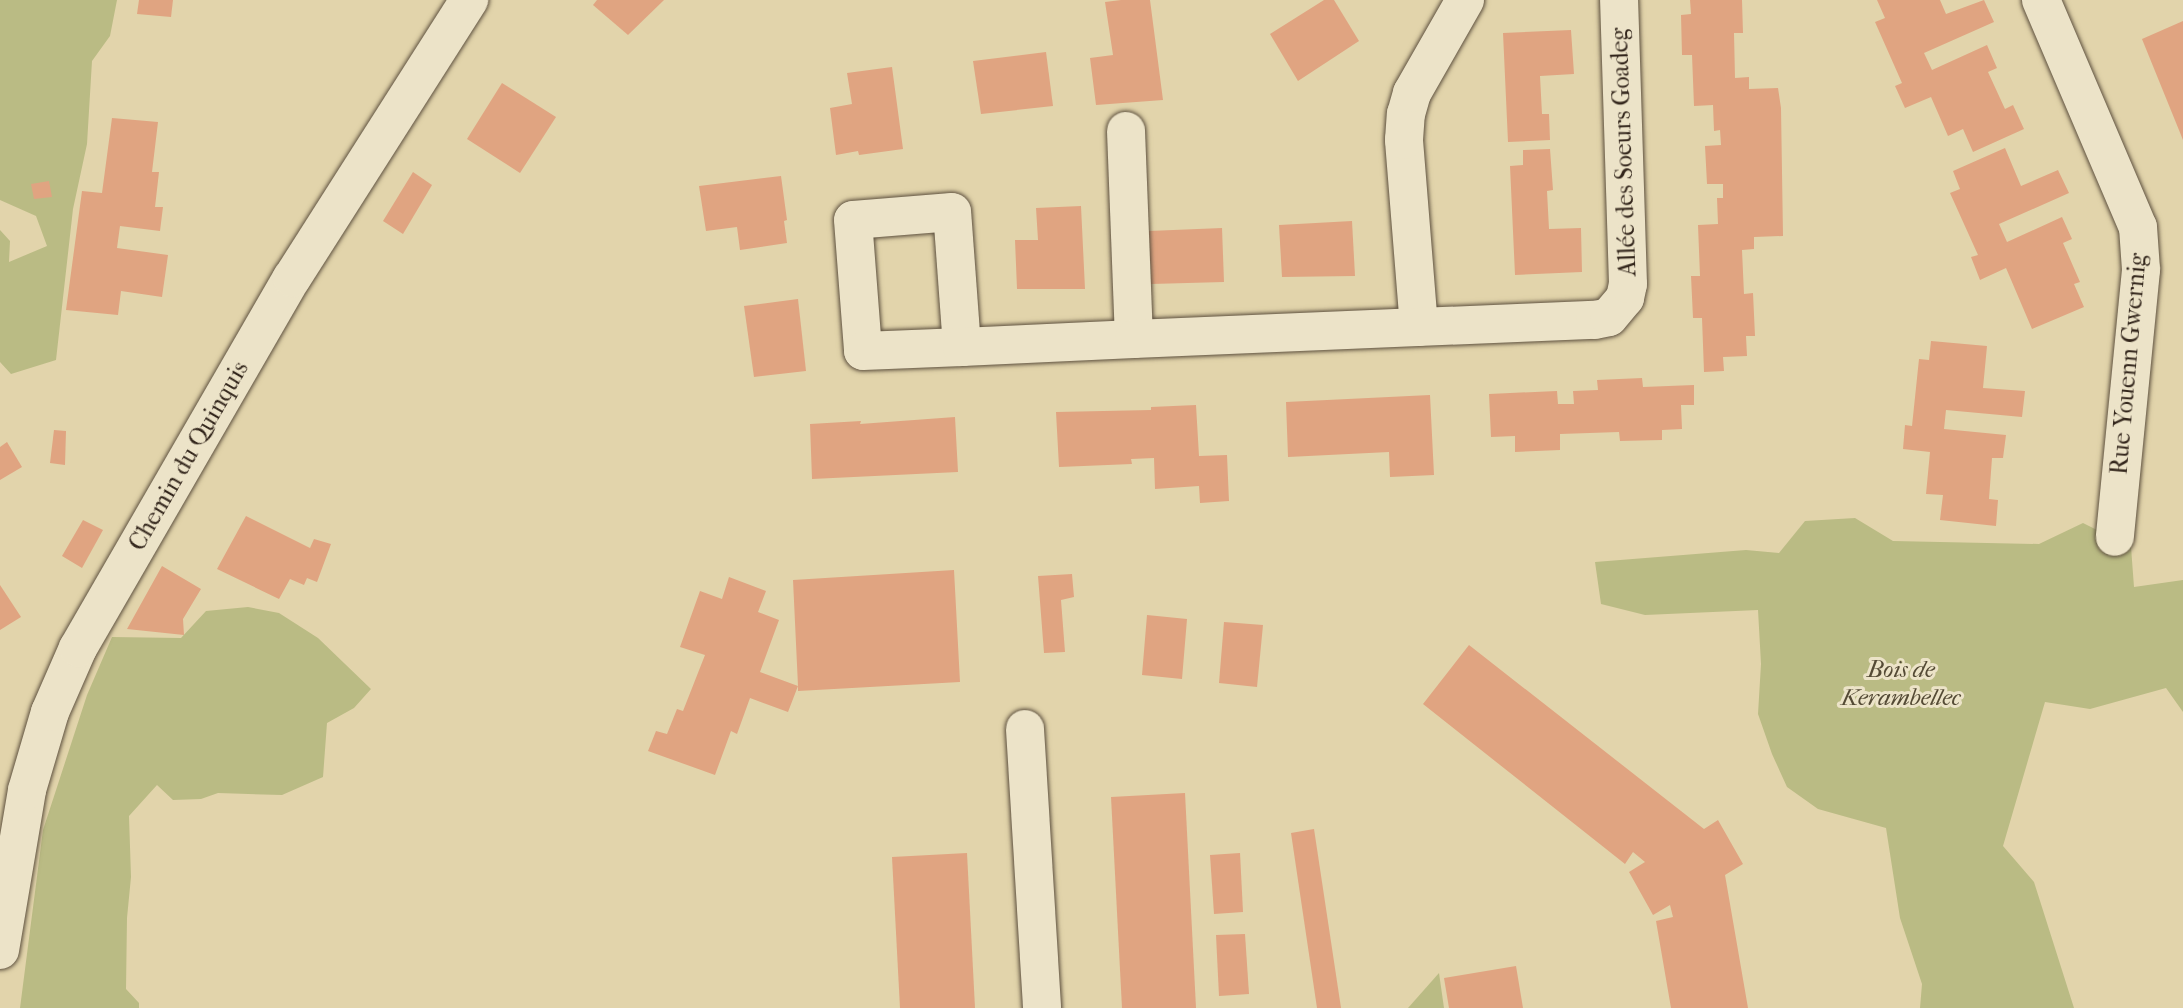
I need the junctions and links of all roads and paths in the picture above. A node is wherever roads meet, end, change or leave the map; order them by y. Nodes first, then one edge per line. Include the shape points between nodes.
1 (469, 0) edge
2 (1465, 0) edge
3 (1619, 0) edge
4 (2041, 0) edge
5 (1126, 131) dead end
6 (1419, 327) junction
7 (1134, 338) junction
8 (962, 347) dead end
9 (2115, 537) dead end
10 (1025, 729) dead end
11 (0, 950) edge
12 (1042, 1008) edge

1 - 11 street, Chemin du Quinquis via 292,278 78,649 50,712 27,790
2 - 6 street via 1412,93 1406,114 1404,140
3 - 6 street, Allée des Soeurs Goadeg via 1625,298 1609,317 1595,320
4 - 9 street, Rue Youenn Gwernig via 2138,227 2141,270
5 - 7 street
6 - 7 street, Allée des Soeurs Goadeg
7 - 8 street, Allée des Soeurs Goadeg
10 - 12 street

